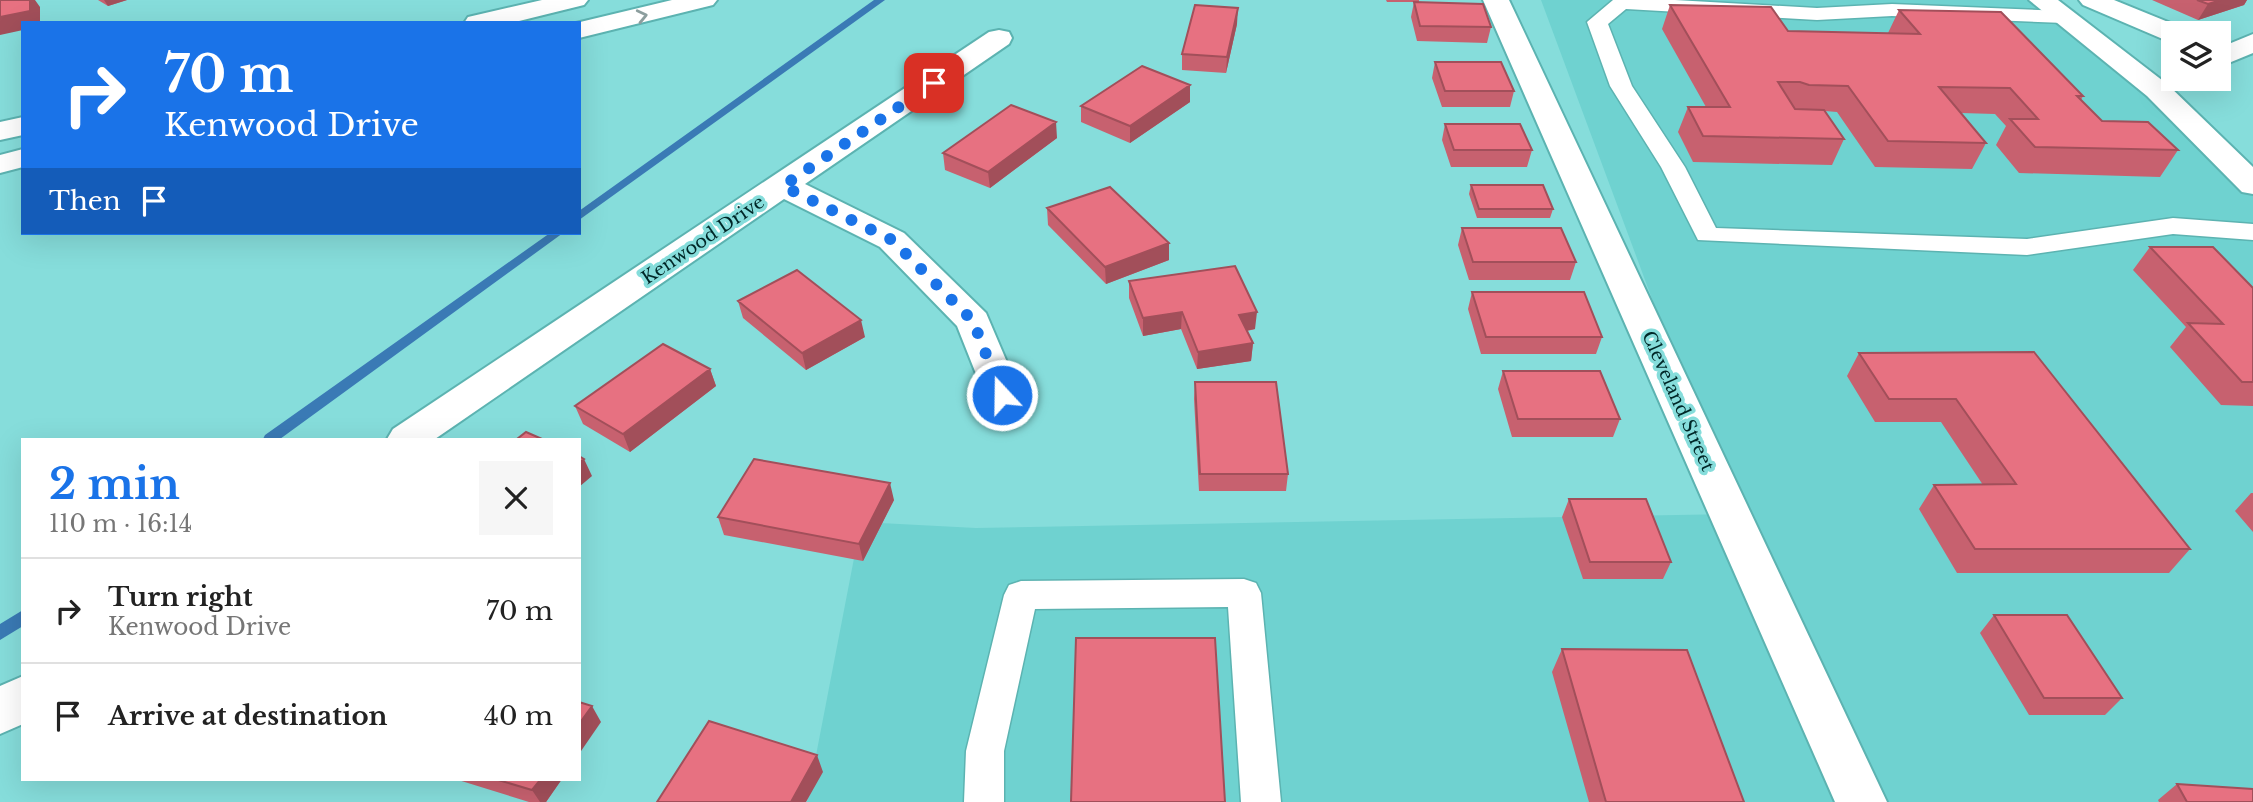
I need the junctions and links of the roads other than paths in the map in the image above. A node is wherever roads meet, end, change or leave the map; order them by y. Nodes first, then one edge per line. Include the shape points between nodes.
1 (575, 0) edge
2 (704, 0) edge
3 (1496, 0) edge
4 (2092, 0) edge
5 (2053, 8) edge
6 (1989, 14) junction
7 (486, 21) edge
8 (2161, 29) edge
9 (581, 30) edge
10 (2009, 33) edge
11 (999, 38) dead end
12 (2253, 42) edge
13 (2231, 52) edge
14 (2231, 59) edge
15 (2253, 66) edge
16 (2161, 79) edge
17 (2174, 91) edge
18 (21, 126) edge
19 (0, 131) edge
20 (21, 159) edge
21 (0, 164) edge
22 (2253, 185) edge
23 (783, 186) junction
24 (2253, 232) edge
25 (1002, 395) dead end
26 (408, 438) edge
27 (21, 698) edge
28 (0, 713) edge
29 (984, 802) edge
30 (1261, 802) edge
31 (1860, 802) edge

1 - 7 street
9 -> 2 street
3 - 31 street, Cleveland Street
4 - 8 street
5 - 6 lane
5 - 16 street
6 - 10 lane
6 - 24 lane via 1892,10 1817,14 1622,3 1597,22 1621,86 1673,167 1707,235 2027,247 2173,226
11 - 23 street, Kenwood Drive
12 - 13 street
14 - 15 street
17 - 22 street
18 - 19 street
20 - 21 street
23 - 25 street via 892,240 973,321
23 - 26 street, Kenwood Drive
27 - 28 street
29 - 30 lane via 985,751 1021,594 1230,593 1244,593

